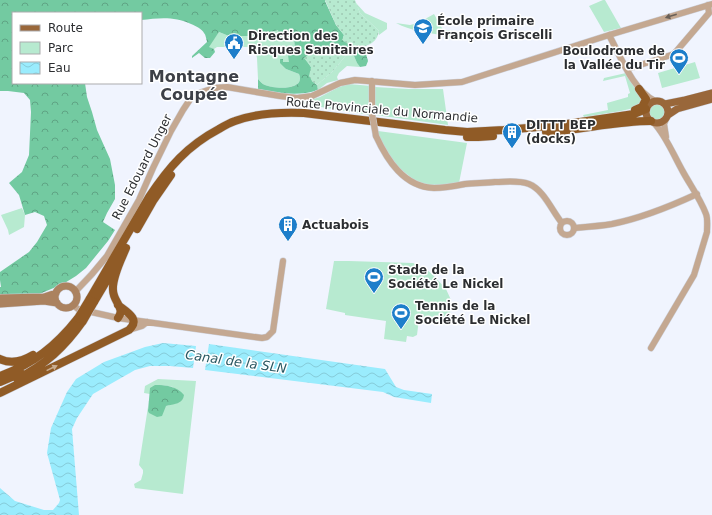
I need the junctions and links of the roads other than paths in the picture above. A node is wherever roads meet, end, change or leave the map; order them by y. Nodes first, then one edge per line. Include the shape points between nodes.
1 (710, 5) edge
2 (609, 35) junction
3 (627, 69) junction
4 (372, 81) junction
5 (640, 89) junction
6 (712, 93) edge
7 (648, 97) junction
8 (712, 99) edge
9 (656, 101) junction
10 (665, 104) junction
11 (691, 104) junction
12 (646, 108) junction
13 (667, 117) junction
14 (652, 122) junction
15 (542, 127) junction
16 (665, 128) junction
17 (667, 142) junction
18 (697, 194) junction
19 (562, 223) junction
20 (574, 228) junction
21 (126, 248) junction
22 (282, 261) dead end
23 (75, 292) junction
24 (56, 293) junction
25 (0, 298) edge
26 (92, 301) junction
27 (57, 303) junction
28 (0, 304) edge
29 (73, 305) junction
30 (118, 305) junction
31 (118, 318) junction
32 (134, 320) junction
33 (78, 321) junction
34 (147, 322) junction
35 (129, 330) junction
36 (651, 348) dead end
37 (58, 351) junction
38 (0, 359) edge
39 (0, 376) edge
40 (0, 382) edge
41 (1, 391) edge

1 -> 2 street, Rue Edouard Unger
1 - 3 street via 709,13 674,54
2 - 3 street
2 - 4 street, Rue Edouard Unger via 462,82 415,85
3 - 5 street
4 - 19 street, bridge via 372,114 376,136 383,151 402,175 415,184 433,188 515,181 530,184 540,192
4 - 23 street, Rue Edouard Unger via 344,82 312,96 298,98 227,87 214,88 191,98 107,256
5 - 7 street
5 - 15 highway via 646,99 642,107 637,109
6 - 10 main road
7 - 9 street
7 - 12 street
8 - 11 main road
9 - 10 main road
9 - 12 main road
10 - 13 main road via 668,109
11 - 13 main road via 677,109
11 - 16 main road via 670,118
12 - 14 main road via 647,116
12 - 15 highway, Route Provinciale du Normandie via 634,114
13 - 14 main road via 660,123
13 - 16 street
14 - 17 street
14 - 21 highway, Route Provinciale du Normandie via 636,121 565,131 478,137 289,117 242,124 208,140 187,157 168,178
15 - 26 highway, Route Provinciale du Normandie via 467,132 289,112 260,115 232,122 206,136 171,166 150,197
16 - 17 street
17 - 18 street
18 - 20 street via 631,219
18 - 36 street via 706,215 707,232 694,275
19 - 20 street via 571,222
19 - 20 street via 561,232 567,235 572,234
21 - 26 highway, Route Provinciale du Normandie
21 - 30 highway via 112,289
22 - 34 street via 273,331 267,337
23 - 24 main road via 66,286
23 - 29 main road via 76,299
24 - 25 main road via 44,297
24 - 27 main road
26 - 33 highway, Route Provinciale du Normandie, bridge
27 - 28 main road via 44,301
27 - 29 main road via 65,308
29 - 31 street via 78,309
30 - 31 highway via 122,310
30 - 32 highway
31 - 32 street
32 - 34 street
32 - 35 highway via 134,325
33 - 37 highway via 66,343
33 - 38 highway via 26,359 14,362
33 - 39 highway, Route Provinciale du Normandie via 41,355
34 - 35 street
41 -> 35 highway
37 - 40 highway via 29,369
37 - 41 highway

